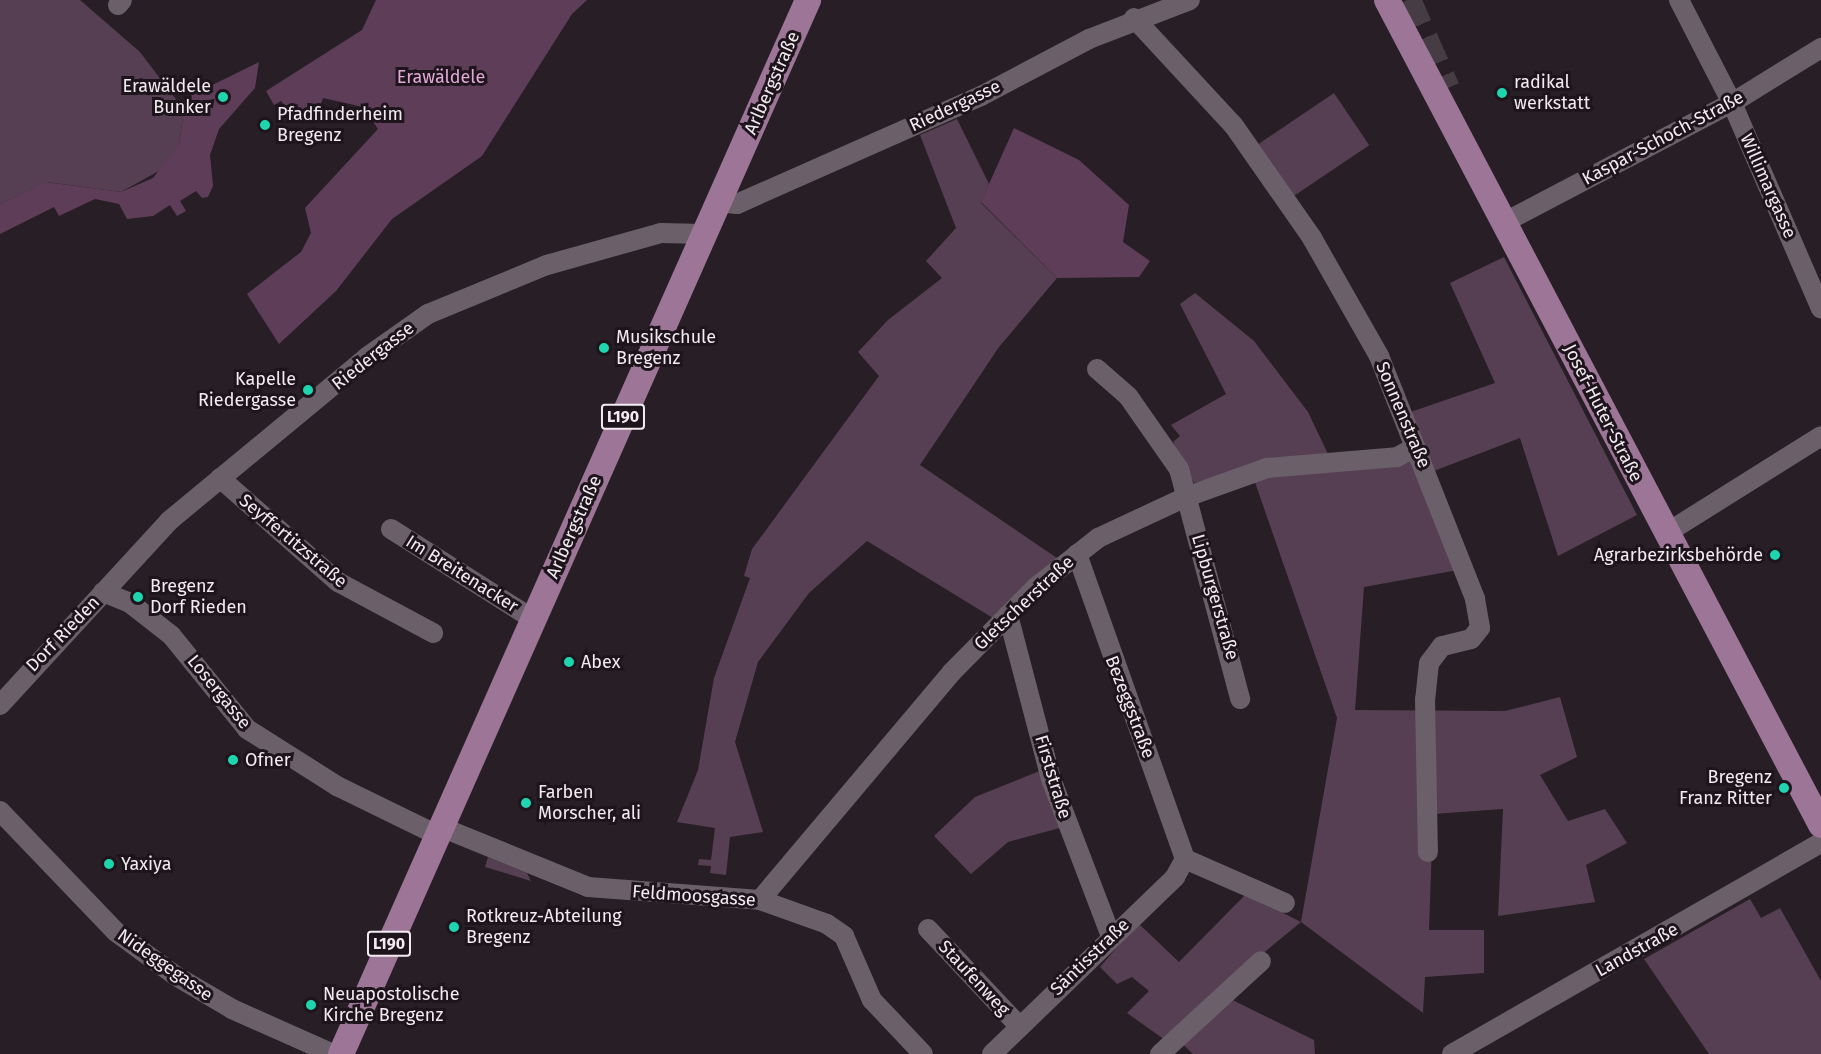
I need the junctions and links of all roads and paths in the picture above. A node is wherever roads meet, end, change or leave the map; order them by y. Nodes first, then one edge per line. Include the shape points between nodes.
1 (808, 0) edge
2 (1190, 0) edge
3 (1387, 0) edge
4 (1679, 0) edge
5 (1134, 18) junction
6 (1821, 48) edge
7 (1732, 103) junction
8 (718, 202) junction
9 (1503, 223) junction
10 (704, 234) junction
11 (1821, 309) edge
12 (1097, 369) dead end
13 (1821, 436) edge
14 (1416, 447) junction
15 (220, 478) junction
16 (1186, 497) junction
17 (391, 529) dead end
18 (1665, 534) junction
19 (1077, 554) junction
20 (103, 592) junction
21 (1008, 615) junction
22 (533, 619) junction
23 (433, 633) dead end
24 (1240, 699) dead end
25 (0, 705) edge
26 (0, 811) edge
27 (1821, 825) edge
28 (439, 831) junction
29 (1821, 843) edge
30 (1428, 852) dead end
31 (1185, 860) junction
32 (760, 900) junction
33 (1285, 903) dead end
34 (928, 929) dead end
35 (1110, 936) junction
36 (1261, 961) dead end
37 (1020, 1027) junction
38 (332, 1053) edge
39 (923, 1054) edge
40 (992, 1054) edge
41 (1160, 1054) edge
42 (1452, 1054) edge

1 - 8 main road, Arlbergstraße / L190
2 - 5 street, Riedergasse
3 - 9 main road, Josef-Huter-Straße
4 - 7 street, Willimargasse
5 - 8 street, Riedergasse via 981,96 769,190 737,204
5 - 14 street, Sonnenstraße via 1234,126 1312,237 1379,356
6 - 7 street, Kaspar-Schoch-Straße
7 - 9 street, Kaspar-Schoch-Straße
7 - 11 street, Willimargasse
8 - 10 main road, Arlbergstraße / L190
9 - 18 main road, Josef-Huter-Straße
10 - 15 street, Riedergasse via 661,233 548,265 428,314
10 - 22 main road, Arlbergstraße / L190
12 - 16 street, Lipburgerstraße via 1128,396 1164,441
13 - 18 street
14 - 16 street, Gletscherstraße via 1397,457 1268,468
14 - 30 street, Sonnenstraße via 1453,534 1480,628 1471,639 1442,646 1429,663 1425,699
15 - 20 street, Riedergasse via 169,521
15 - 23 street, Seyffertitzstraße via 338,582
16 - 19 street, Gletscherstraße via 1126,522
16 - 24 street, Lipburgerstraße
17 - 22 street, Im Breitenacker
18 - 27 main road, Josef-Huter-Straße
19 - 21 street, Gletscherstraße
19 - 31 street, Bezeggstraße
20 - 25 street, Dorf Rieden
20 - 28 street, Losergasse via 130,603 171,635 246,729 337,786
21 - 32 street, Gletscherstraße via 890,741
21 - 35 street, Firststraße via 1051,779
22 - 28 main road, Arlbergstraße / L190
26 - 38 street, Nideggegasse via 116,932 232,1010
28 - 32 street, Feldmoosgasse via 588,887
28 - 38 main road, Arlbergstraße / L190
29 - 42 street, Landstraße
31 - 33 street
31 - 35 street, Säntisstraße via 1175,877
32 - 39 street, Feldmoosgasse via 800,912 844,936 872,1000
34 - 37 street, Staufenweg
35 - 37 street, Säntisstraße
36 - 41 street
37 - 40 street, Säntisstraße

